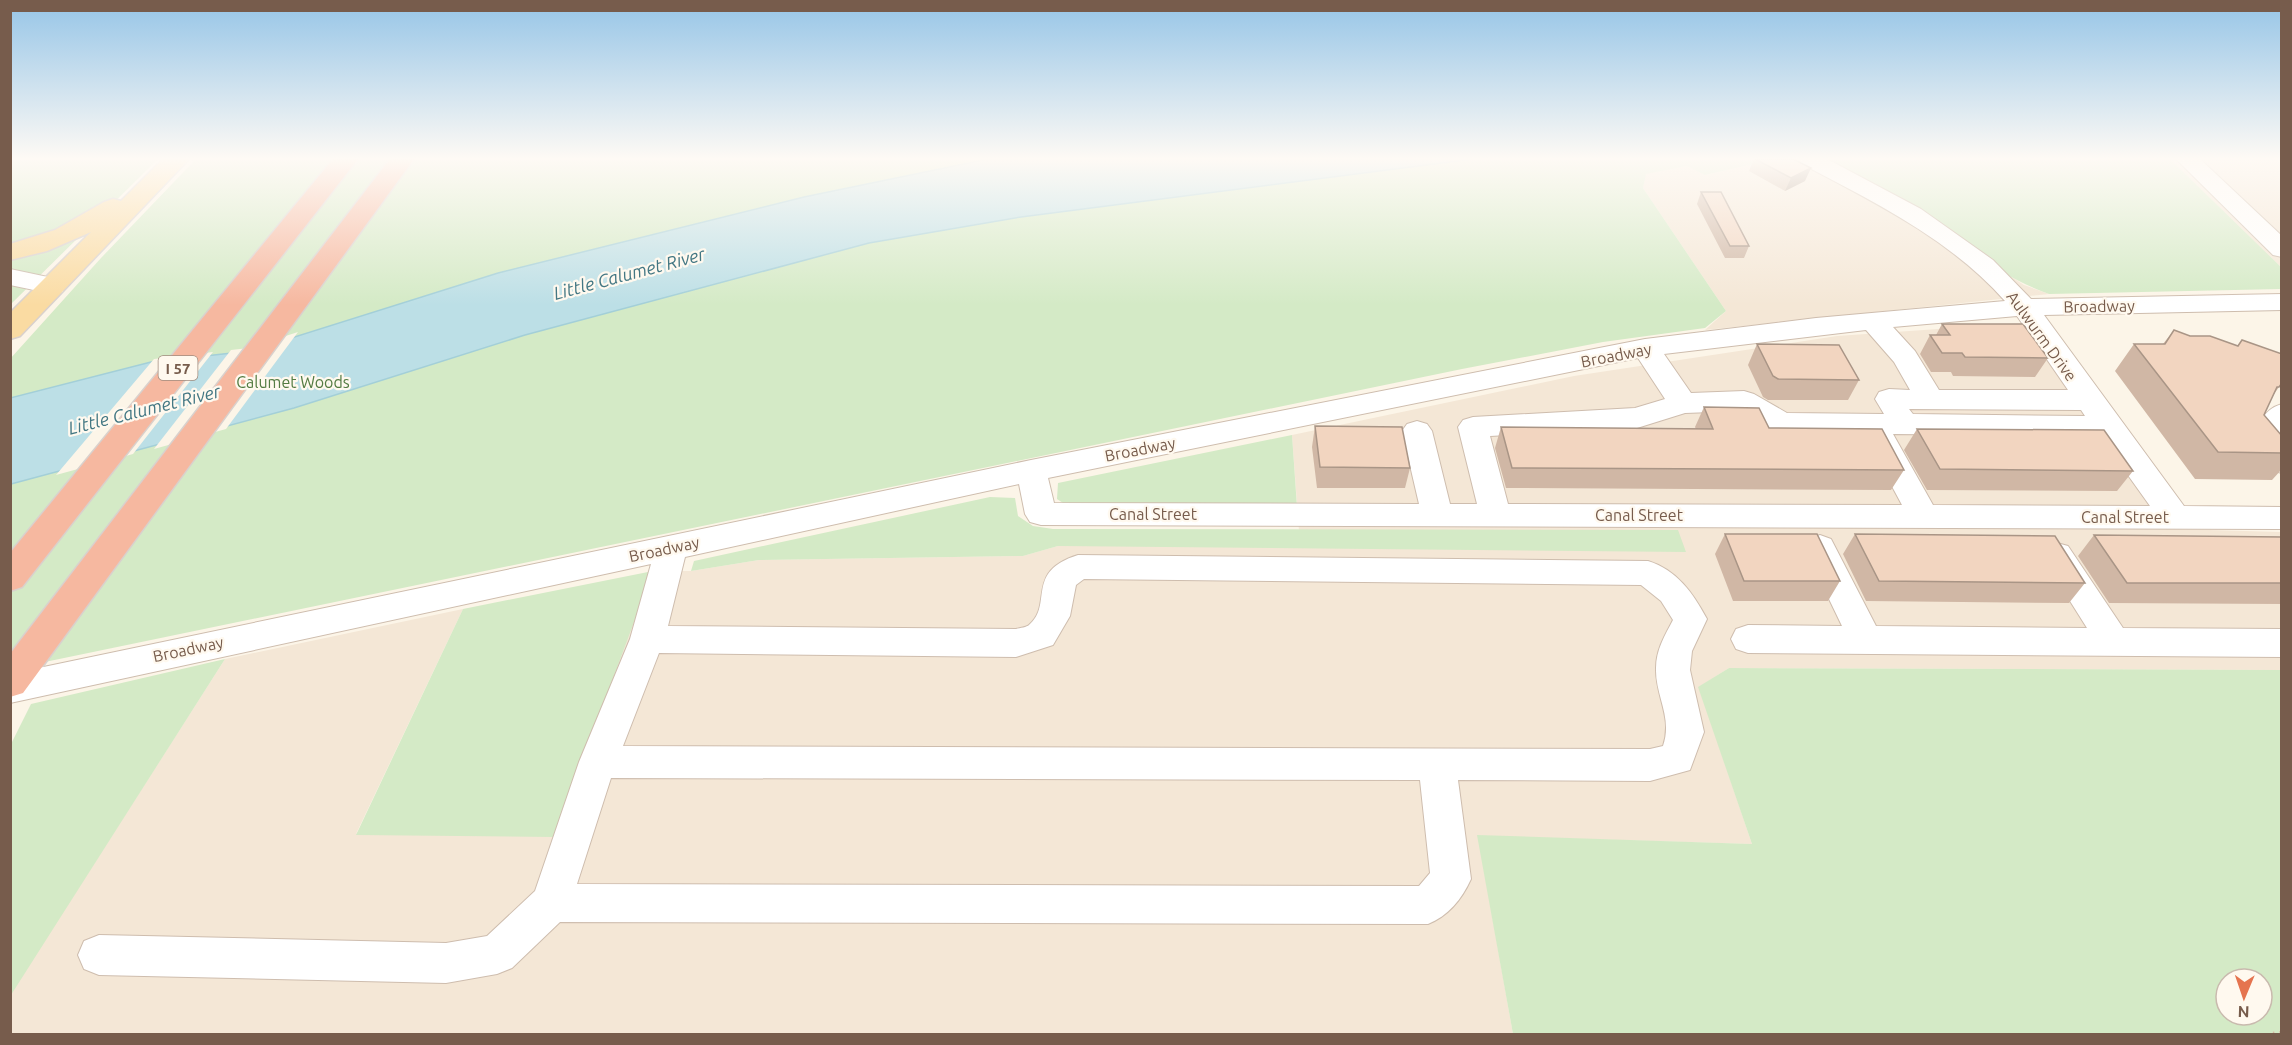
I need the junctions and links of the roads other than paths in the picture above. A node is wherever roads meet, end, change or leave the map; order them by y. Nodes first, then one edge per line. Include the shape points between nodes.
1 (111, 208) edge
2 (130, 208) edge
3 (307, 208) edge
4 (365, 208) edge
5 (1899, 208) edge
6 (2238, 208) edge
7 (2245, 214) junction
8 (2282, 214) edge
9 (2282, 250) edge
10 (10, 252) edge
11 (10, 277) edge
12 (10, 293) edge
13 (47, 293) junction
14 (2282, 302) edge
15 (2025, 308) junction
16 (1872, 320) junction
17 (10, 330) edge
18 (1645, 348) junction
19 (1930, 399) junction
20 (2089, 400) junction
21 (1683, 403) junction
22 (2282, 414) edge
23 (1873, 424) junction
24 (1904, 424) junction
25 (2108, 426) junction
26 (1417, 431) dead end
27 (2282, 464) edge
28 (1030, 471) junction
29 (1437, 515) junction
30 (1495, 515) junction
31 (1805, 516) junction
32 (1923, 516) junction
33 (2032, 516) junction
34 (2175, 517) junction
35 (2275, 525) edge
36 (672, 547) junction
37 (10, 578) edge
38 (647, 639) junction
39 (1748, 639) dead end
40 (1866, 640) junction
41 (2114, 642) junction
42 (2282, 643) edge
43 (10, 682) edge
44 (10, 689) edge
45 (598, 762) junction
46 (1437, 765) junction
47 (551, 903) junction
48 (99, 955) dead end

1 - 10 main road via 71,233
2 - 13 main road
3 - 37 highway, I 57
4 - 43 highway
5 - 15 street, Aulwurm Drive via 1988,269
6 - 7 street
7 - 8 street
7 - 9 street
11 - 13 street
12 - 13 street
13 - 17 main road
14 - 15 street, Broadway
15 - 16 street, Broadway
15 - 20 street, Aulwurm Drive
16 - 18 street, Broadway
16 - 19 street via 1905,357
18 - 21 street
18 - 28 street, Broadway
19 - 20 street
19 - 24 street via 1889,399
20 - 25 street, Aulwurm Drive
21 - 23 street via 1744,401 1782,423
21 - 30 street via 1637,418 1473,427
22 - 27 street via 2272,426 2268,447
23 - 24 street
23 - 32 street
24 - 25 street
25 - 34 street, Aulwurm Drive
26 - 29 street
28 - 29 street, Canal Street via 1041,514
28 - 36 street, Broadway
29 - 30 street, Canal Street
30 - 31 street, Canal Street
31 - 32 street, Canal Street
31 - 40 street
32 - 33 street, Canal Street
33 - 34 street, Canal Street
33 - 41 street
34 - 35 street, Canal Street
36 - 38 street
36 - 44 street, Broadway
38 - 45 street
38 - 46 street via 1016,643 1041,635 1053,616 1061,579 1078,567 1648,573 1673,591 1690,619 1675,651 1672,670 1686,732 1677,759 1650,765
39 - 40 street
40 - 41 street
41 - 42 street
45 - 46 street
45 - 47 street
46 - 47 street via 1451,879 1428,905
47 - 48 street via 497,954 446,963

